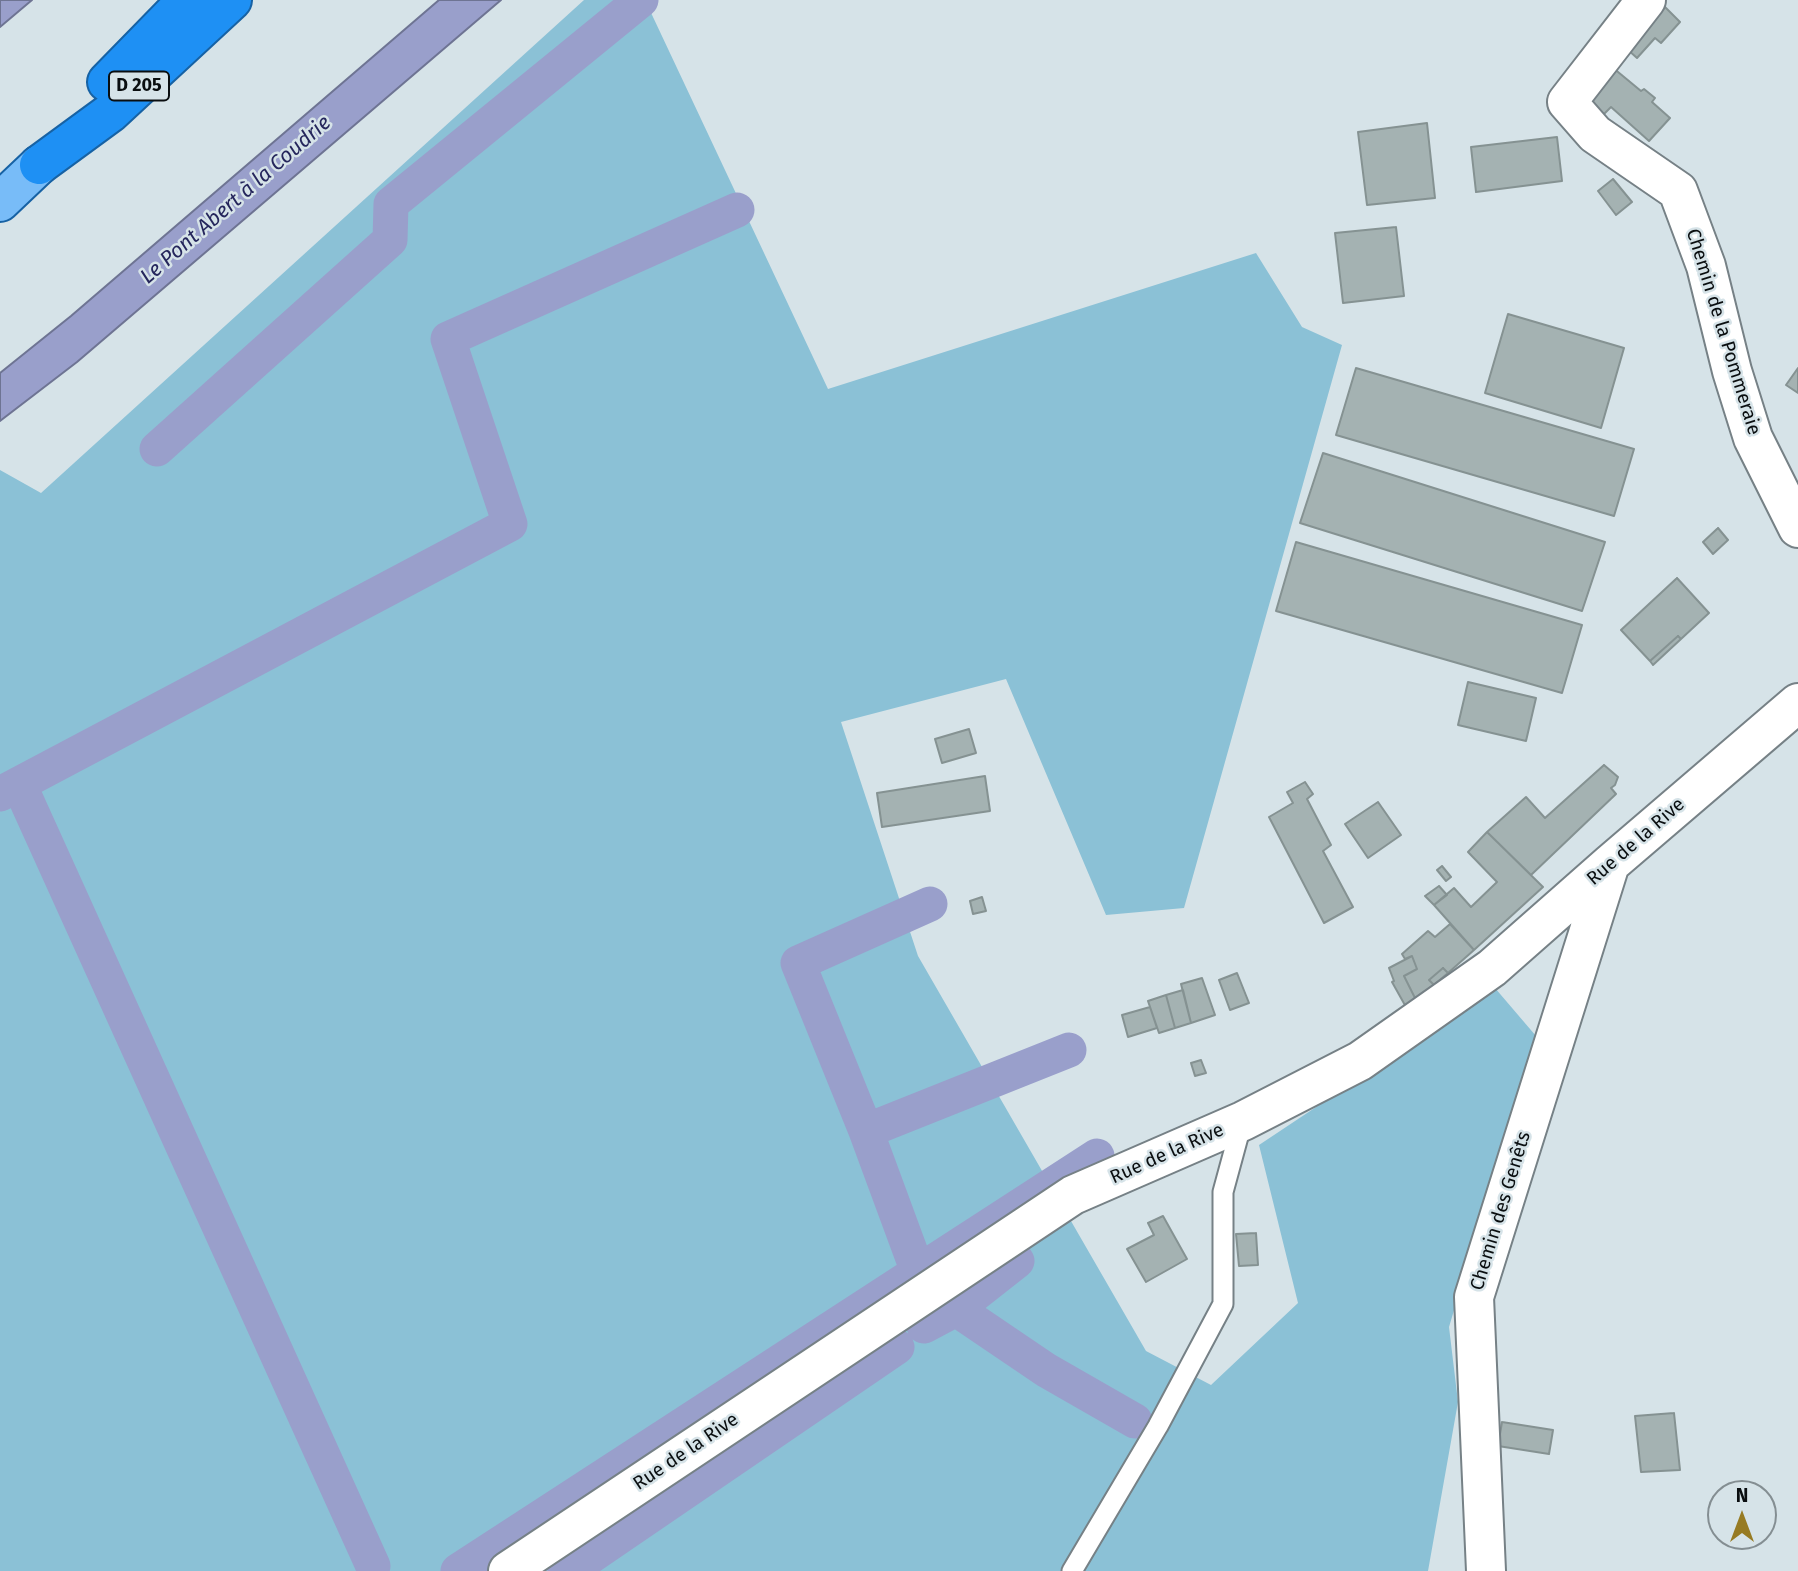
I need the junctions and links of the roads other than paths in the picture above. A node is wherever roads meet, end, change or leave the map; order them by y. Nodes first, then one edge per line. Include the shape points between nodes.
1 (187, 0) edge
2 (232, 0) edge
3 (1646, 0) edge
4 (39, 164) junction
5 (0, 202) edge
6 (1798, 528) edge
7 (1798, 703) edge
8 (1610, 864) junction
9 (1243, 1121) junction
10 (508, 1571) edge
11 (1072, 1571) edge
12 (1486, 1571) edge

1 - 4 highway, D 205 via 93,97
2 - 4 highway, D 205 via 110,113
3 - 6 street, Chemin de la Pommeraie via 1567,102 1595,134 1678,191 1706,266 1753,438
4 - 5 main road, D 205
7 - 8 street, Rue de la Rive
8 - 9 street, Rue de la Rive via 1492,968 1393,1038 1360,1061
8 - 12 street, Chemin des Genêts via 1474,1297
9 - 10 street, Rue de la Rive via 1073,1195
9 - 11 lane via 1223,1192 1223,1304

